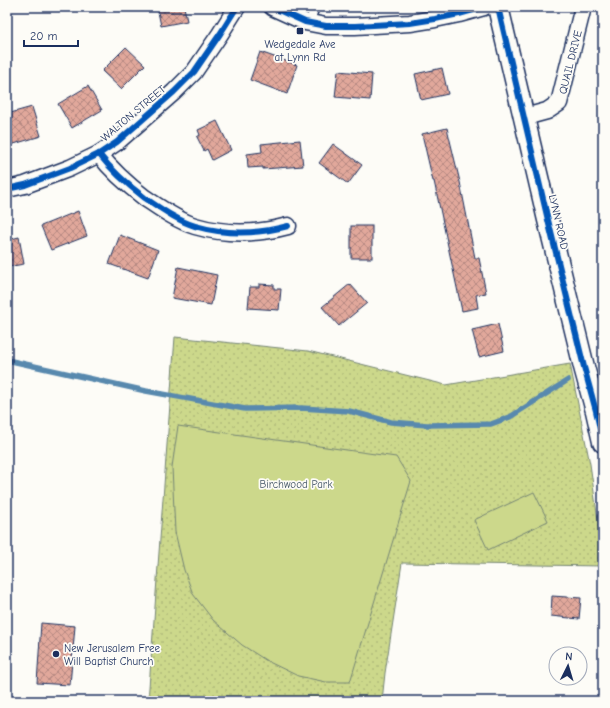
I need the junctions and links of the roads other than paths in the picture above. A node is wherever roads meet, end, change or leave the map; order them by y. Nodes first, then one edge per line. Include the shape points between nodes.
1 (237, 7) edge
2 (272, 7) edge
3 (315, 7) edge
4 (484, 7) edge
5 (498, 7) edge
6 (583, 7) edge
7 (309, 23) junction
8 (525, 117) junction
9 (99, 154) junction
10 (7, 189) edge
11 (288, 226) dead end
12 (603, 442) edge

1 - 9 street, WALTON STREET via 194,72 117,142
2 - 7 street
3 - 7 lane
4 - 7 street via 410,23 326,26
5 - 8 street, LYNN ROAD
6 - 8 street, QUAIL DRIVE via 559,103 546,111
8 - 12 street, LYNN ROAD
9 - 10 street, WALTON STREET via 70,168
9 - 11 street via 121,179 142,195 176,218 194,226 219,231 248,232

